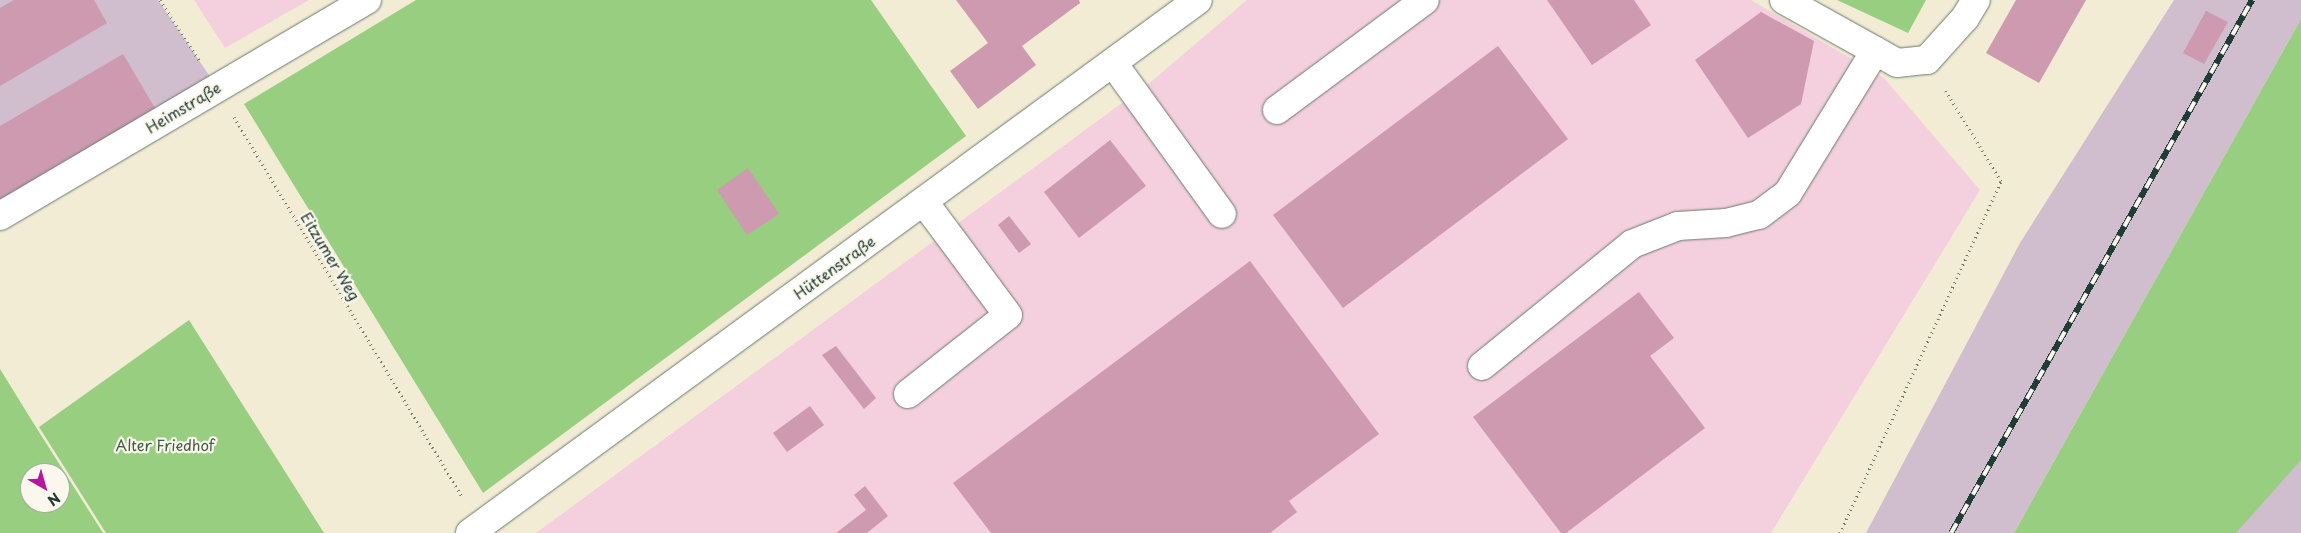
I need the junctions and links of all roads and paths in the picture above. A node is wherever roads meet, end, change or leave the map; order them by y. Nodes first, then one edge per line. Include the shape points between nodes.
1 (160, 0) edge
2 (367, 0) edge
3 (1198, 0) edge
4 (1425, 0) edge
5 (1784, 0) edge
6 (1976, 0) edge
7 (1875, 51) junction
8 (1927, 60) junction
9 (1113, 63) junction
10 (217, 87) junction
11 (1277, 110) dead end
12 (924, 202) junction
13 (1222, 214) dead end
14 (0, 216) edge
15 (1482, 366) dead end
16 (908, 394) dead end
17 (474, 529) edge
18 (1840, 533) edge

1 - 10 path, Eitzumer Weg
2 - 10 street, Heimstraße
3 - 9 street, Hüttenstraße
4 - 11 street
5 - 7 street
6 - 8 street via 1965,18
7 - 8 street via 1896,63
7 - 15 street via 1788,192 1759,215 1726,223 1678,226 1632,244
8 - 18 path via 2001,181
9 - 12 street, Hüttenstraße
9 - 13 street
10 - 14 street, Heimstraße
10 - 17 path, Eitzumer Weg
12 - 16 street via 1008,315
12 - 17 street, Hüttenstraße

